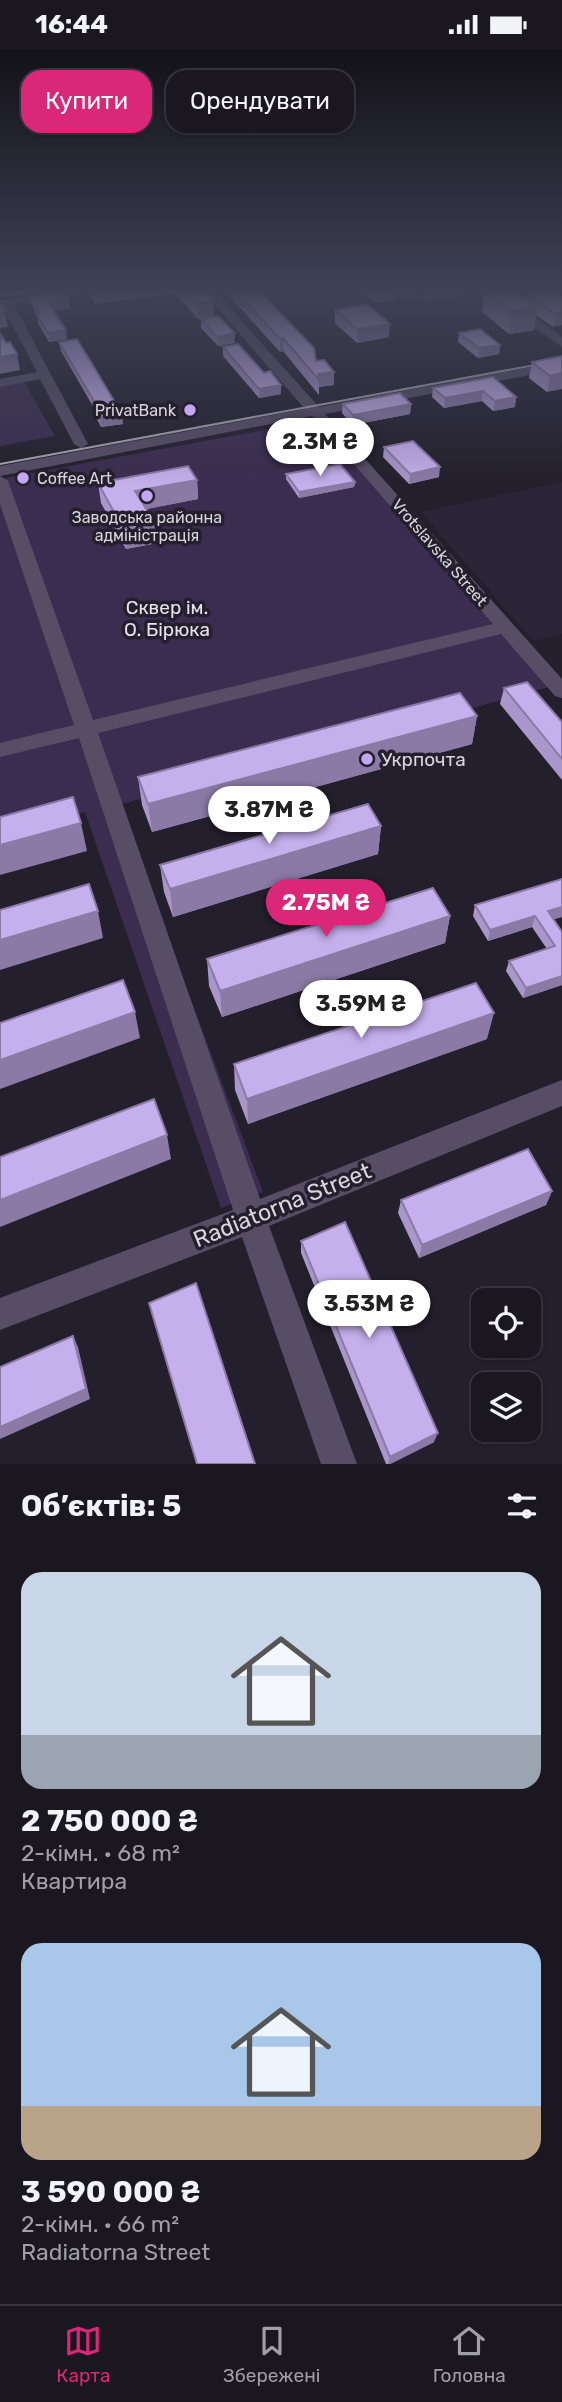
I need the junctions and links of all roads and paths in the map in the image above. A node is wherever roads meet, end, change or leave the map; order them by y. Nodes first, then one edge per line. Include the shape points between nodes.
1 (31, 354) edge
2 (265, 354) edge
3 (562, 355) edge
4 (562, 365) edge
5 (43, 375) junction
6 (0, 383) edge
7 (311, 406) junction
8 (81, 444) junction
9 (0, 459) edge
10 (0, 471) edge
11 (0, 481) edge
12 (506, 627) junction
13 (562, 691) edge
14 (86, 729) junction
15 (0, 750) edge
16 (562, 1093) edge
17 (251, 1219) junction
18 (0, 1314) edge
19 (339, 1464) edge

1 - 5 street
2 - 7 street, Vrotslavska Street
3 - 7 street
4 - 7 street
5 - 6 street
5 - 8 street
7 - 8 street
7 - 10 street
7 - 12 street, Vrotslavska Street
8 - 9 street
11 - 14 street
12 - 13 street, Vrotslavska Street
12 - 14 street
14 - 15 street
14 - 17 street
16 - 17 street, Radiatorna Street
17 - 18 street, Radiatorna Street
17 - 19 street

